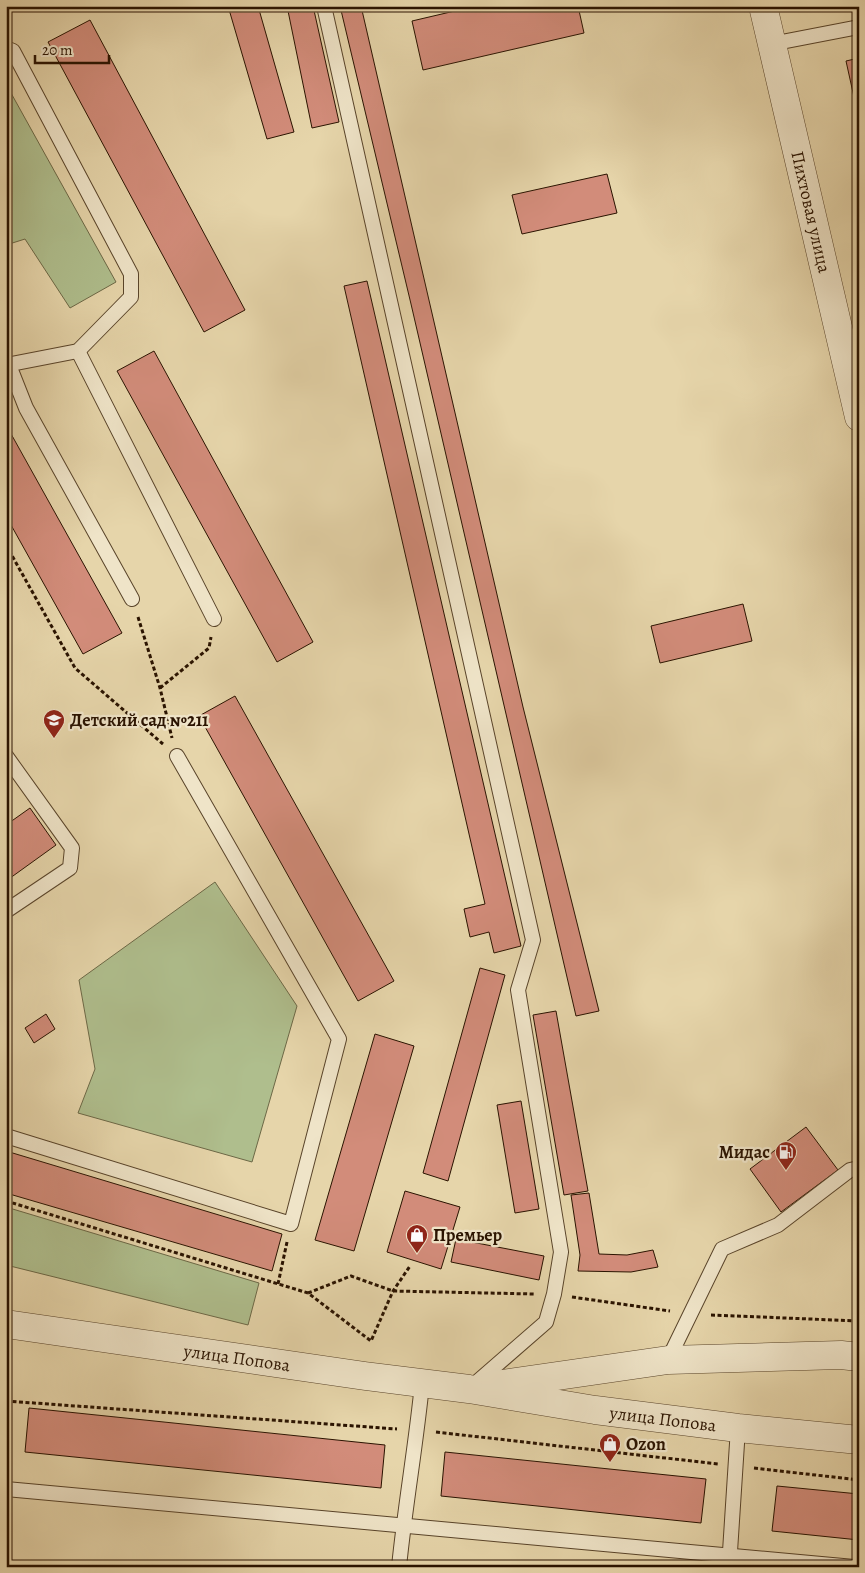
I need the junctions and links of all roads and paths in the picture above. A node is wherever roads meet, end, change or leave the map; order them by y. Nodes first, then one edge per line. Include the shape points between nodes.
1 (324, 6) edge
2 (763, 6) edge
3 (859, 26) edge
4 (771, 44) junction
5 (6, 48) edge
6 (78, 351) junction
7 (8, 365) edge
8 (857, 401) edge
9 (6, 545) edge
10 (132, 599) joint
11 (214, 619) joint
12 (160, 688) junction
13 (6, 756) edge
14 (176, 756) junction
15 (6, 911) edge
16 (6, 1136) edge
17 (859, 1168) edge
18 (6, 1202) edge
19 (291, 1224) junction
20 (410, 1266) dead end
21 (278, 1284) junction
22 (393, 1291) junction
23 (308, 1293) junction
24 (554, 1294) junction
25 (691, 1315) junction
26 (859, 1321) edge
27 (6, 1324) edge
28 (859, 1357) edge
29 (668, 1360) junction
30 (422, 1384) junction
31 (469, 1389) junction
32 (738, 1428) junction
33 (859, 1440) edge
34 (6, 1489) edge
35 (403, 1525) junction
36 (730, 1560) edge
37 (399, 1567) edge
38 (854, 1567) edge

1 - 24 lane via 533,940 518,990 562,1252
2 - 4 street, Пихтовая улица
3 - 4 lane
4 - 8 street, Пихтовая улица
5 - 6 lane via 13,51 132,274 130,297
6 - 7 lane
6 - 11 lane
7 - 10 lane via 26,408
9 - 14 path via 75,668
10 - 12 path
11 - 12 path via 210,648
12 - 14 path
13 - 15 lane via 72,848 70,868
14 - 19 lane via 339,1039
16 - 19 lane
17 - 25 lane via 850,1170 778,1225 722,1249
18 - 21 path
19 - 21 path
20 - 22 path
21 - 23 path
22 - 23 path via 351,1276
22 - 23 path via 371,1341
22 - 24 path
24 - 25 path
24 - 31 lane via 546,1322
25 - 26 path
25 - 29 lane
27 - 30 street, улица Попова
28 - 29 street, улица Попова
29 - 31 street, улица Попова
30 - 31 street, улица Попова
30 - 35 lane
31 - 32 street, улица Попова via 595,1410
32 - 33 street, улица Попова
32 - 36 lane
34 - 35 lane
35 - 36 lane
35 - 37 lane
36 - 38 lane

